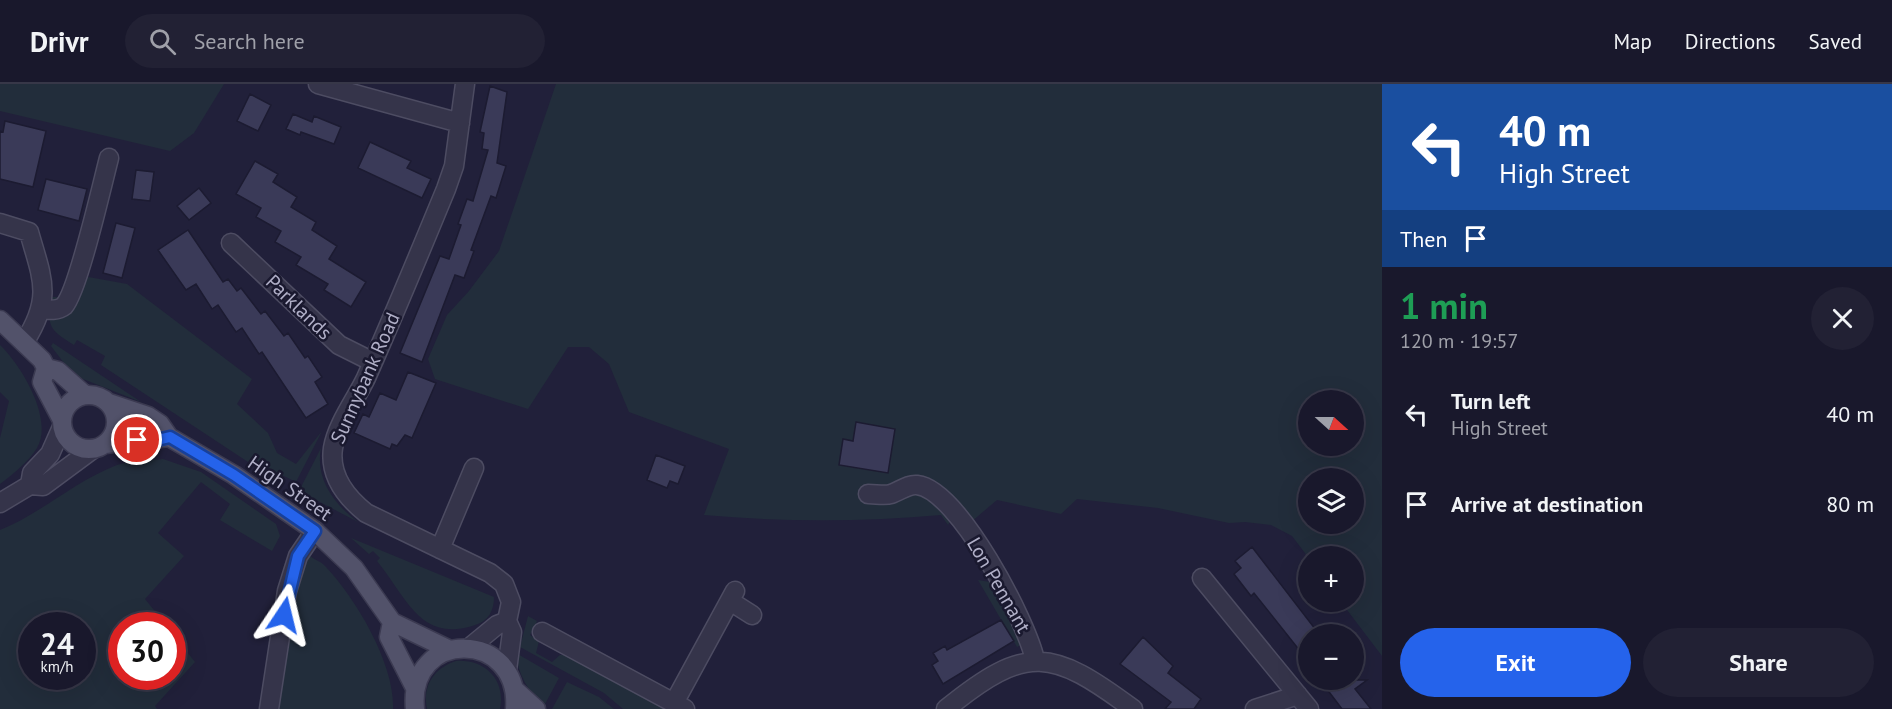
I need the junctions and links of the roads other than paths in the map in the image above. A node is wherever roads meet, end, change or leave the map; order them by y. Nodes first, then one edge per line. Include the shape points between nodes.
1 (318, 84) edge
2 (465, 84) edge
3 (460, 123) junction
4 (109, 158) dead end
5 (0, 223) edge
6 (231, 243) dead end
7 (41, 309) junction
8 (0, 320) edge
9 (25, 341) junction
10 (373, 362) junction
11 (46, 368) junction
12 (86, 394) junction
13 (109, 403) junction
14 (62, 423) junction
15 (170, 437) junction
16 (99, 447) junction
17 (474, 468) dead end
18 (30, 485) junction
19 (868, 494) dead end
20 (0, 503) edge
21 (315, 531) junction
22 (440, 549) junction
23 (1202, 578) dead end
24 (753, 615) dead end
25 (507, 621) junction
26 (392, 622) junction
27 (547, 642) dead end
28 (460, 649) junction
29 (1035, 660) junction
30 (507, 670) junction
31 (415, 688) junction
32 (515, 690) junction
33 (1304, 702) edge
34 (679, 706) edge
35 (272, 709) edge
36 (415, 709) edge
37 (515, 709) edge
38 (536, 709) edge
39 (946, 709) edge
40 (1133, 709) edge
41 (1255, 709) edge

1 - 3 street
2 - 3 street, Sunnybank Road
3 - 10 street, Sunnybank Road via 454,166 446,189
4 - 7 street via 69,297 58,310
5 - 7 street via 29,232 43,285
6 - 10 street, Parklands via 339,345
7 - 9 street
8 - 9 main road
9 - 11 main road
10 - 22 street, Sunnybank Road via 334,445 334,471 342,489 366,513
11 - 12 main road via 58,371
11 - 14 main road via 42,382
12 - 13 main road
12 - 14 main road via 70,401
13 - 15 main road, High Street via 148,416 160,423
13 - 16 main road via 116,426 113,435
14 - 16 main road via 74,446
14 - 18 street via 50,454 32,473
15 - 16 main road
15 - 21 main road, High Street
16 - 18 street via 43,486
17 - 22 street
18 - 20 street
19 - 29 street, Lon Pennant via 890,494 918,485 934,492 955,513 1008,593 1031,641
21 - 26 main road, High Street via 354,568
21 - 35 street via 298,556 287,591
22 - 25 street, Sunnybank Road via 499,579 510,597
23 - 33 street
24 - 34 street via 732,596
25 - 28 street
25 - 30 street, Sunnybank Road via 512,632
26 - 28 main road, High Street
26 - 31 main road, High Street via 389,637
27 - 34 street
28 - 30 main road, High Street via 482,651
28 - 31 main road via 441,653 427,663
29 - 39 street, Lon Pennant via 988,678
29 - 40 street, Lon Pennant via 1067,667
30 - 32 main road
31 - 36 main road
32 - 37 main road
32 - 38 main road
33 - 41 street

